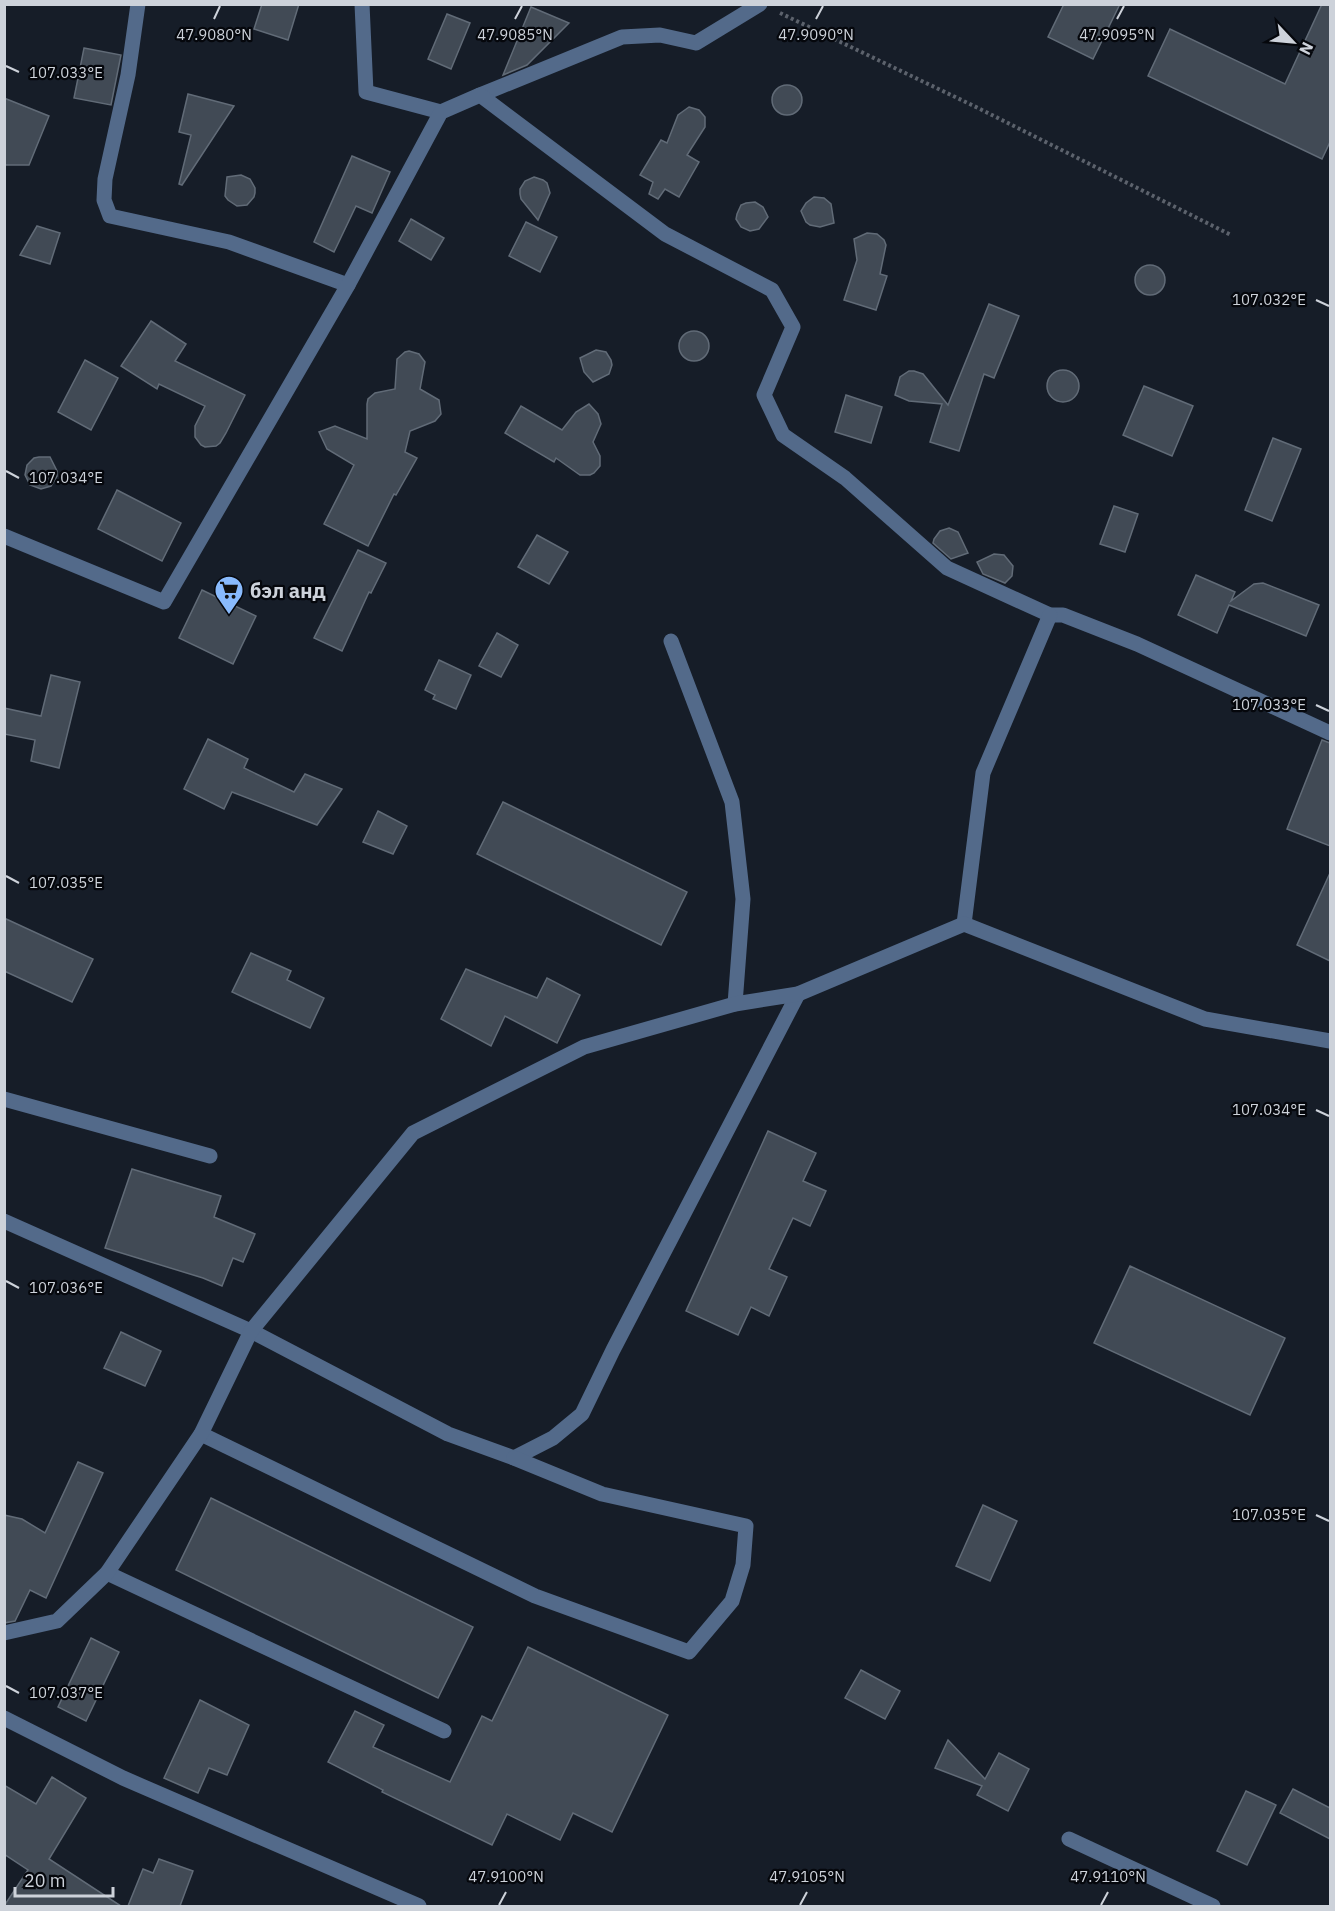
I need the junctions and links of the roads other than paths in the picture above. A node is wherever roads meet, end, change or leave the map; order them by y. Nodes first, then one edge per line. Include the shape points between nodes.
1 (138, 4) edge
2 (362, 4) edge
3 (767, 7) edge
4 (480, 95) junction
5 (441, 112) junction
6 (348, 285) junction
7 (4, 536) edge
8 (1050, 615) junction
9 (671, 641) dead end
10 (1330, 733) edge
11 (964, 924) junction
12 (798, 994) junction
13 (735, 1004) junction
14 (1330, 1041) edge
15 (4, 1099) edge
16 (210, 1156) dead end
17 (4, 1221) edge
18 (251, 1331) junction
19 (201, 1434) junction
20 (514, 1458) junction
21 (107, 1573) junction
22 (4, 1633) edge
23 (4, 1718) edge
24 (444, 1731) dead end
25 (1069, 1839) dead end
26 (419, 1906) edge
27 (1213, 1906) edge

1 - 6 street via 128,75 105,179 104,200 110,216 229,242
2 - 5 street via 366,92
3 - 4 street via 696,43 660,34 622,37
4 - 5 street
4 - 8 street via 665,234 772,290 793,327 764,395 783,435 845,478 947,568
5 - 6 street
6 - 7 street via 164,602
8 - 10 street via 1063,615 1137,644
8 - 11 street via 983,774
9 - 13 street via 732,802 743,899
11 - 12 street
11 - 14 street via 1205,1019
12 - 13 street
12 - 20 street via 582,1414 553,1438
13 - 18 street via 584,1047 413,1133
15 - 16 street
17 - 18 street
18 - 19 street
18 - 20 street via 448,1434
19 - 20 street via 534,1596 689,1652 732,1601 743,1565 746,1526 602,1494
19 - 21 street
21 - 22 street via 57,1621
21 - 24 street
23 - 26 street via 123,1778
25 - 27 street

